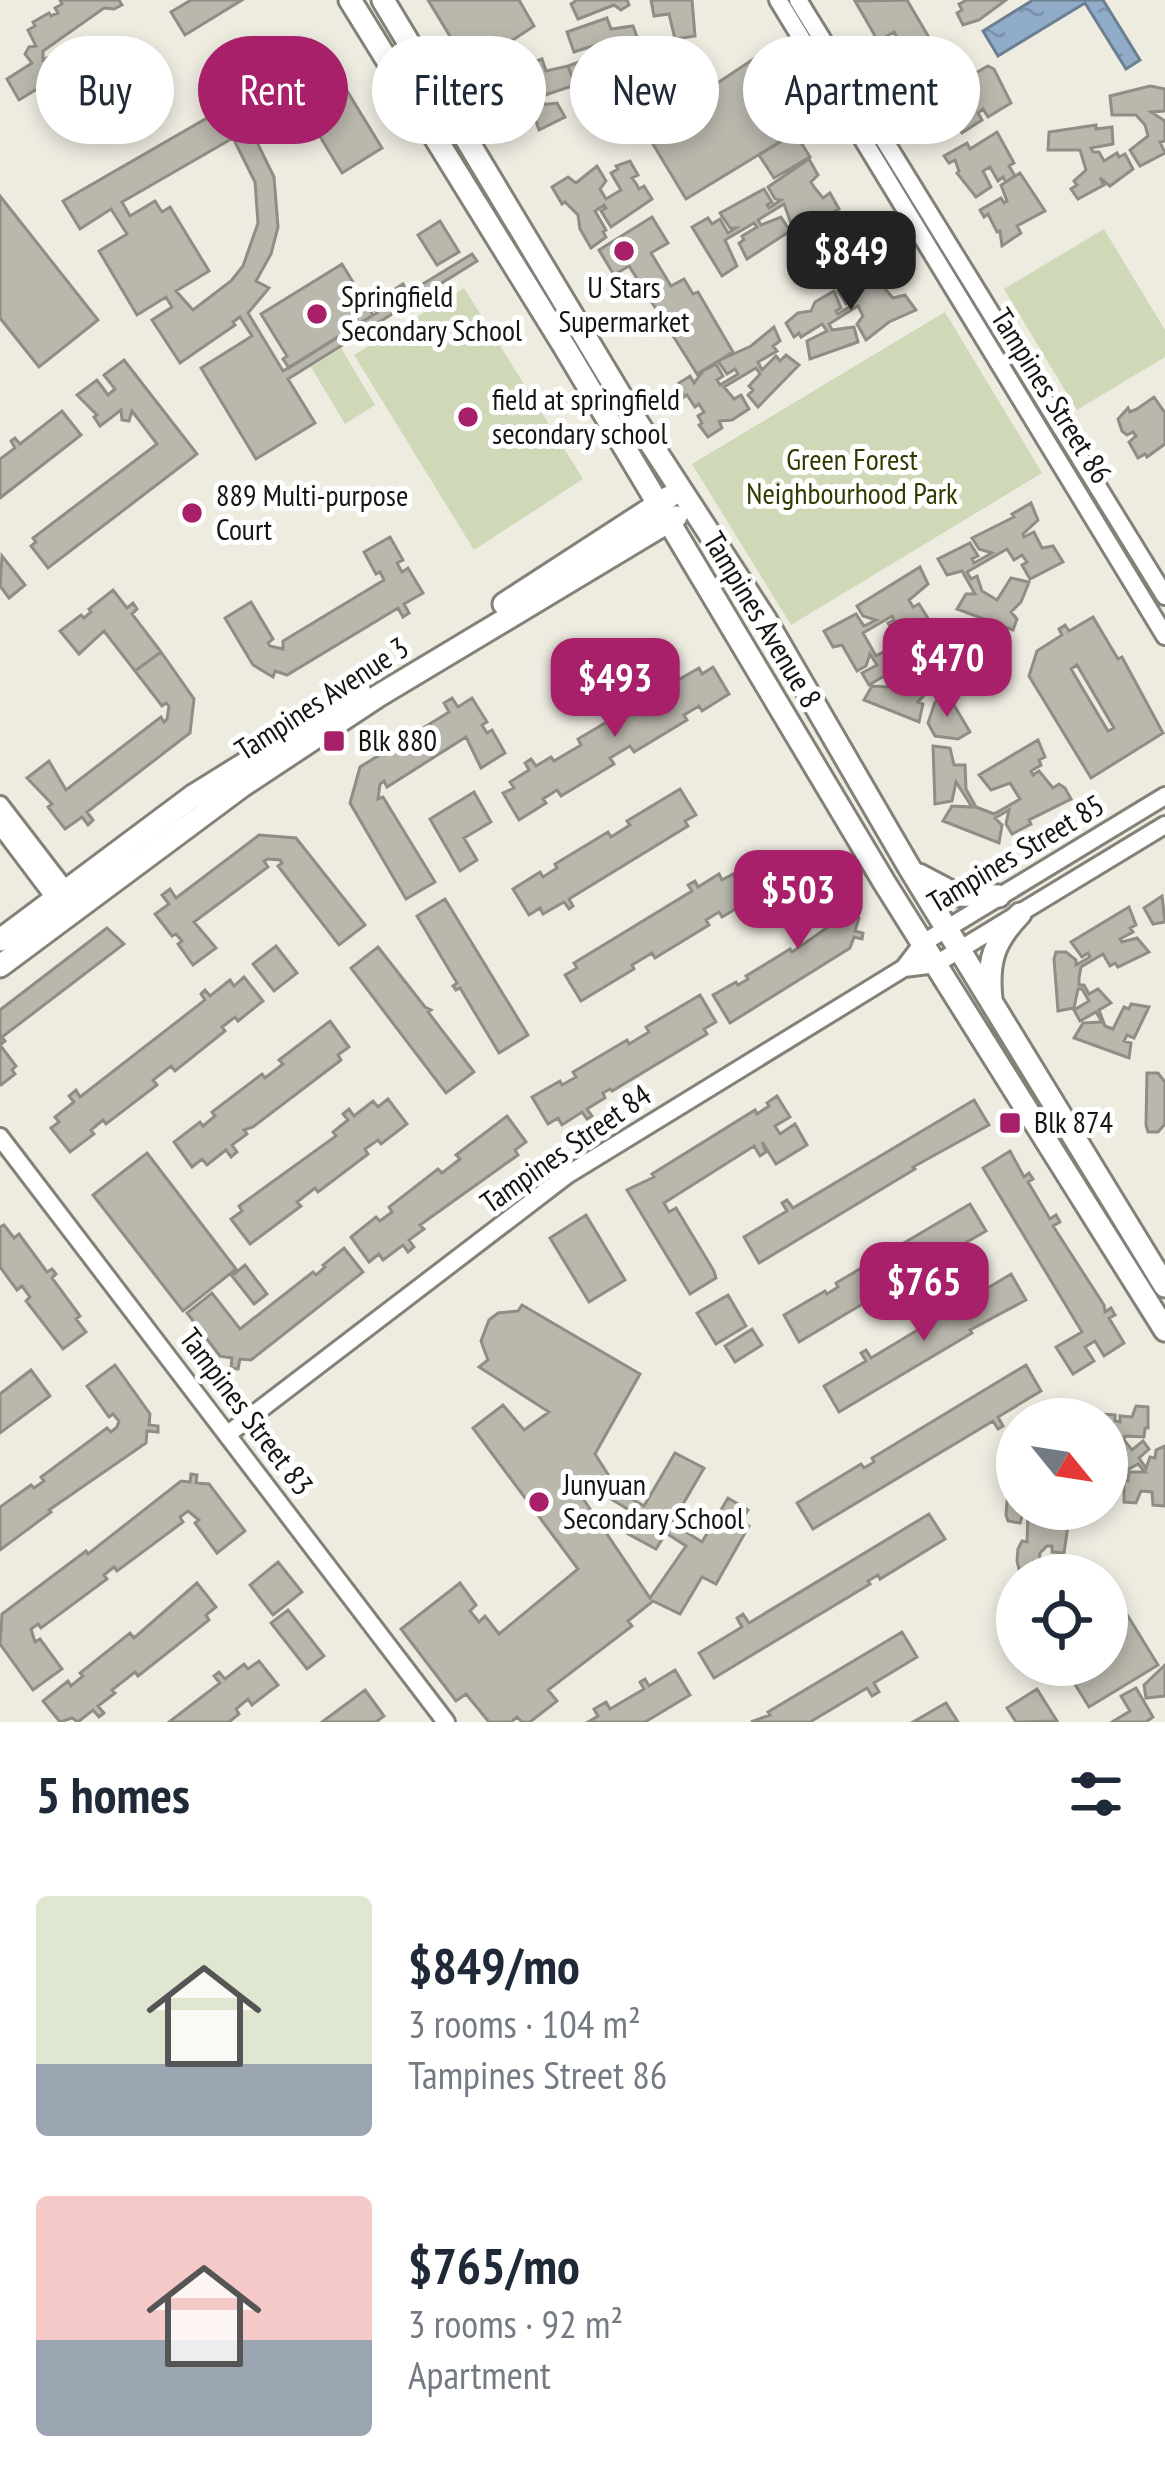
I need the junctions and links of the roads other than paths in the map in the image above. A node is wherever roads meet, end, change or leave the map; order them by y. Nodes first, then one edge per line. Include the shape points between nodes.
1 (778, 0) edge
2 (798, 0) edge
3 (384, 1) edge
4 (356, 9) edge
5 (686, 499) junction
6 (663, 514) junction
7 (1165, 596) edge
8 (1165, 636) edge
9 (1165, 796) edge
10 (0, 805) edge
11 (1165, 825) edge
12 (0, 826) edge
13 (909, 867) junction
14 (999, 896) junction
15 (66, 901) junction
16 (1020, 914) junction
17 (946, 928) junction
18 (0, 940) edge
19 (922, 943) junction
20 (959, 950) junction
21 (936, 964) junction
22 (0, 966) edge
23 (904, 968) junction
24 (992, 1003) junction
25 (0, 1137) edge
26 (1165, 1286) edge
27 (1165, 1330) edge
28 (228, 1434) junction
29 (446, 1722) edge

1 - 8 street, Tampines Street 86
2 - 7 street, Tampines Street 86
3 - 4 street
3 - 5 street, Tampines Avenue 8
4 - 6 street, Tampines Avenue 8
5 - 6 street, Tampines Avenue 3
5 - 13 street, Tampines Avenue 8
6 - 15 street, Tampines Avenue 3 via 271,746
6 - 19 street, Tampines Avenue 8
9 - 14 street, Tampines Street 85
10 - 15 street
11 - 16 street, Tampines Street 85
12 - 15 street
13 - 14 street via 945,891
13 - 17 street, Tampines Avenue 8
14 - 17 street, Tampines Street 85
15 - 18 street, Tampines Avenue 3
15 - 22 street, Tampines Avenue 3
16 - 20 street, Tampines Street 85
16 - 24 street via 992,951
17 - 19 street, Tampines Street 85
17 - 20 street, Tampines Avenue 8
19 - 21 street, Tampines Avenue 8
19 - 23 street, Tampines Street 85
20 - 21 street, Tampines Street 84
20 - 24 street, Tampines Avenue 8
21 - 23 street, Tampines Street 84
21 - 27 street, Tampines Avenue 8
23 - 28 street, Tampines Street 84 via 567,1175
24 - 26 street, Tampines Avenue 8
25 - 28 street, Tampines Street 83
28 - 29 street, Tampines Street 83

